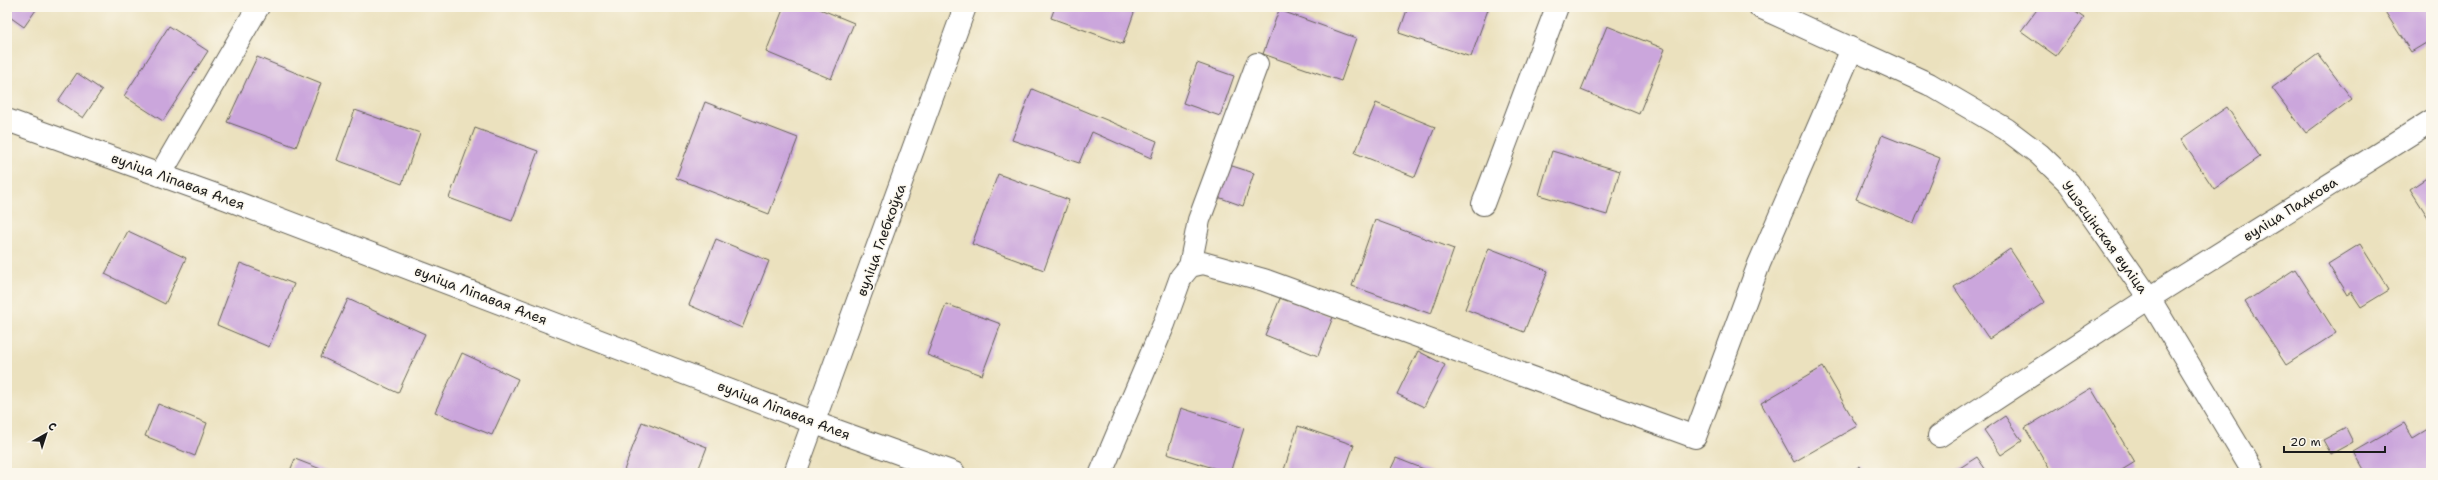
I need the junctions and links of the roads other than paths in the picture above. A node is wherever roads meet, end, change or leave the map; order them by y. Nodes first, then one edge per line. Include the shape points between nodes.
1 (258, 7) edge
2 (965, 7) edge
3 (1557, 7) edge
4 (1760, 7) edge
5 (1852, 49) junction
6 (1257, 64) dead end
7 (7, 120) edge
8 (2431, 121) edge
9 (160, 175) junction
10 (1483, 204) dead end
11 (1190, 266) junction
12 (2149, 298) junction
13 (815, 423) junction
14 (1939, 436) dead end
15 (795, 473) edge
16 (954, 473) edge
17 (1101, 473) edge
18 (2254, 473) edge

1 - 9 street
2 - 13 street, вуліца Глебкоўка
3 - 10 street
4 - 5 street, Ушэсцінская вуліца
5 - 11 street via 1758,264 1695,437 1264,280 1203,263
5 - 12 street, Ушэсцінская вуліца via 1929,84 2006,129 2039,154 2069,183
6 - 11 street via 1199,220
7 - 9 street, вуліца Ліпавая Алея
8 - 12 street, вуліца Падкова
9 - 13 street, вуліца Ліпавая Алея
11 - 17 street via 1181,277 1164,324
12 - 14 street, вуліца Падкова
12 - 18 street, Ушэсцінская вуліца
13 - 15 street, вуліца Глебкоўка
13 - 16 street, вуліца Ліпавая Алея

